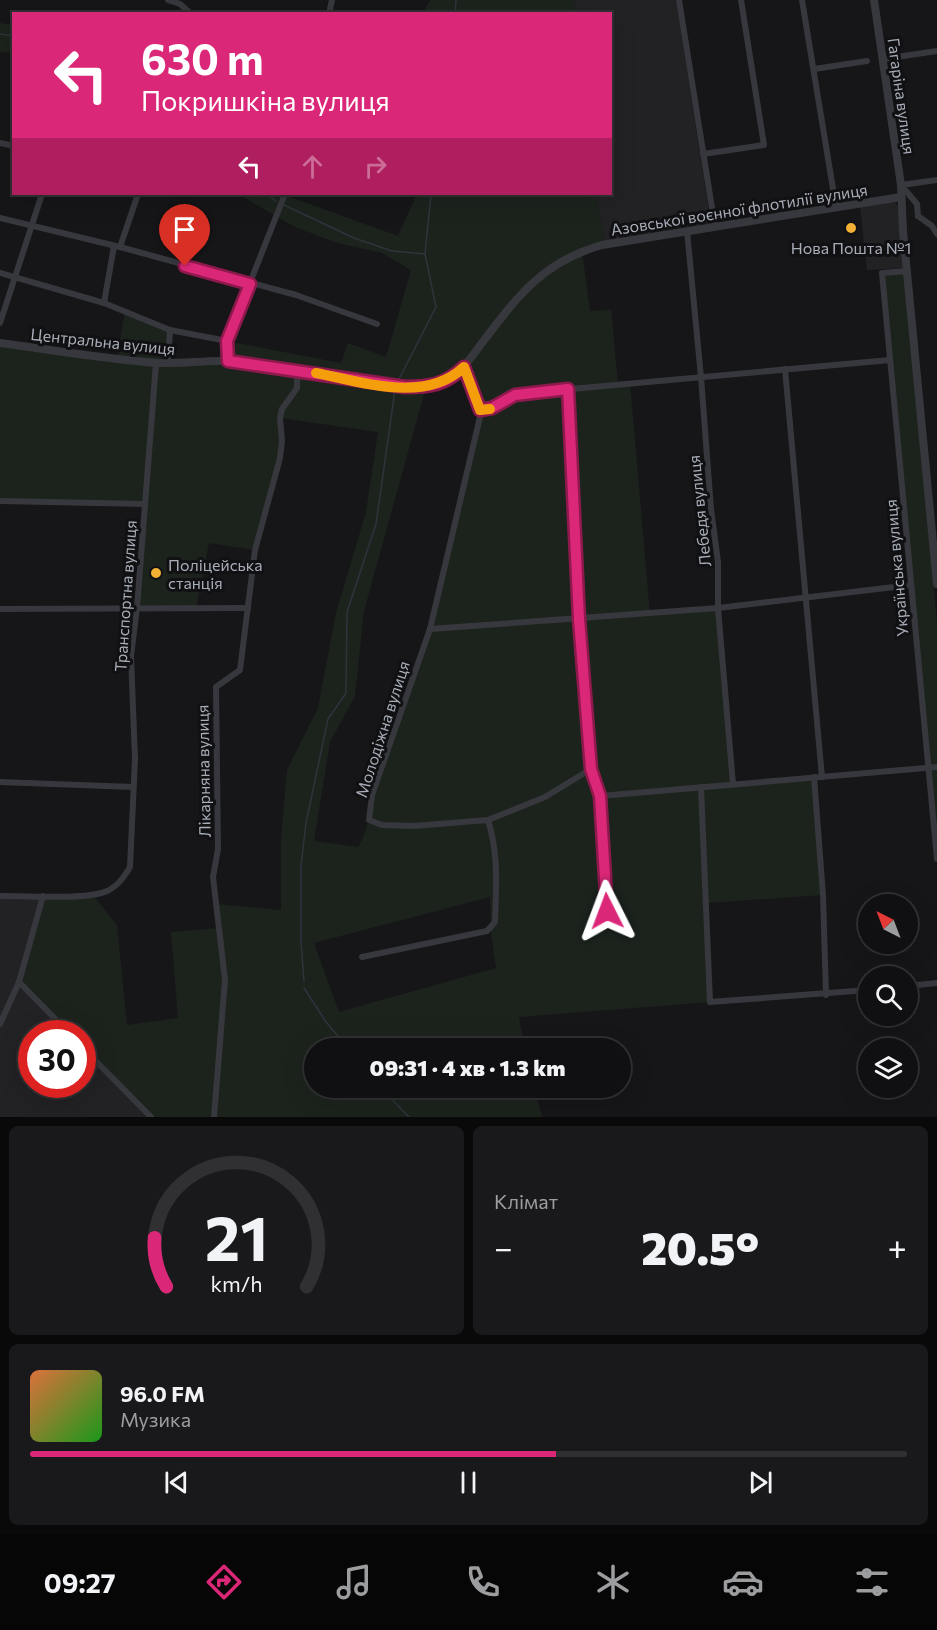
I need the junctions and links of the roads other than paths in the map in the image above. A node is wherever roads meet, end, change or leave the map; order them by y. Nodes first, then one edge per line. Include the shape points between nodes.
1 (168, 0) edge
2 (679, 0) edge
3 (741, 0) edge
4 (802, 0) edge
5 (874, 0) edge
6 (189, 12) edge
7 (937, 51) edge
8 (883, 59) junction
9 (867, 61) dead end
10 (814, 69) junction
11 (703, 154) junction
12 (937, 180) edge
13 (901, 186) junction
14 (42, 195) edge
15 (138, 195) edge
16 (285, 195) edge
17 (901, 196) junction
18 (836, 207) junction
19 (918, 216) junction
20 (0, 218) edge
21 (903, 218) junction
22 (32, 224) junction
23 (715, 227) junction
24 (687, 233) junction
25 (937, 234) edge
26 (117, 247) junction
27 (907, 271) junction
28 (0, 273) edge
29 (14, 277) junction
30 (250, 284) junction
31 (104, 303) junction
32 (0, 323) edge
33 (377, 324) dead end
34 (170, 330) junction
35 (227, 341) junction
36 (0, 343) edge
37 (890, 360) junction
38 (228, 361) junction
39 (156, 363) junction
40 (168, 363) junction
41 (464, 367) junction
42 (785, 369) junction
43 (297, 370) junction
44 (701, 377) junction
45 (568, 389) junction
46 (480, 410) junction
47 (0, 501) edge
48 (145, 504) junction
49 (936, 558) edge
50 (937, 584) edge
51 (911, 585) junction
52 (806, 598) junction
53 (137, 608) junction
54 (248, 608) junction
55 (718, 608) junction
56 (0, 609) edge
57 (579, 619) junction
58 (430, 629) junction
59 (937, 766) edge
60 (928, 767) junction
61 (591, 769) junction
62 (814, 777) junction
63 (822, 777) junction
64 (0, 782) edge
65 (733, 784) junction
66 (133, 787) junction
67 (702, 787) junction
68 (600, 796) junction
69 (488, 820) junction
70 (937, 859) edge
71 (0, 896) edge
72 (43, 896) junction
73 (607, 911) dead end
74 (362, 957) dead end
75 (19, 982) junction
76 (937, 983) edge
77 (918, 985) edge
78 (858, 991) edge
79 (826, 995) junction
80 (56, 1020) edge
81 (0, 1024) edge
82 (96, 1061) edge
83 (151, 1117) edge
84 (214, 1117) edge

1 - 6 street
2 - 11 street
3 - 11 street via 764,145
4 - 10 street
5 - 8 street, Гагаріна вулиця
7 - 8 street
8 - 13 street, Гагаріна вулиця
9 - 10 street
10 - 18 street
11 - 23 street
12 - 13 street
13 - 17 street, Гагаріна вулиця
13 - 19 street via 917,204
14 - 22 street
15 - 26 street
16 - 30 street
17 - 18 street, Азовської воєнної флотилії вулиця
17 - 21 street, Гагаріна вулиця
18 - 23 street, Азовської воєнної флотилії вулиця
19 - 21 street
19 - 25 street
20 - 22 street
21 - 27 street, Гагаріна вулиця
22 - 26 street
22 - 29 street
23 - 24 street, Азовської воєнної флотилії вулиця
24 - 41 street, Азовської воєнної флотилії вулиця via 602,245 561,261 509,307
24 - 44 street, Лебедя вулиця
26 - 30 street
26 - 31 street
27 - 37 street, Українська вулиця via 882,273
27 - 49 street, Гагаріна вулиця
28 - 29 street
29 - 31 street
29 - 32 street
30 - 33 street via 296,295
30 - 35 street
31 - 34 street
34 - 35 street
34 - 40 street
35 - 38 street
36 - 39 street, Центральна вулиця
37 - 42 street
37 - 51 street, Українська вулиця
38 - 40 street, Центральна вулиця
38 - 43 street, Центральна вулиця
39 - 40 street, Центральна вулиця
39 - 48 street, Транспортна вулиця
41 - 43 street, Центральна вулиця via 442,383 426,387 382,385
41 - 46 street
42 - 44 street
42 - 52 street
43 - 54 street, Лікарняна вулиця via 297,388 280,418 280,458 255,550
44 - 45 street
44 - 55 street, Лебедя вулиця via 718,562
45 - 46 street via 515,395
45 - 57 street
46 - 58 street, Молодіжна вулиця
47 - 48 street
48 - 53 street, Транспортна вулиця
49 - 50 street, Гагаріна вулиця
51 - 52 street
51 - 60 street, Українська вулиця
52 - 55 street
52 - 63 street
53 - 54 street
53 - 56 street
53 - 66 street, Транспортна вулиця via 131,656
54 - 84 street, Лікарняна вулиця via 240,670 216,687 218,849 213,877 225,980
55 - 57 street
55 - 65 street, Лебедя вулиця
57 - 58 street
57 - 61 street
58 - 69 street, Молодіжна вулиця via 372,795 369,820 382,825 414,826
59 - 60 street
60 - 63 street
60 - 70 street, Українська вулиця
61 - 68 street
61 - 69 street via 545,797
62 - 63 street
62 - 65 street
62 - 79 street
64 - 66 street
65 - 67 street
66 - 72 street, Транспортна вулиця via 130,867 122,880 93,895
67 - 68 street
67 - 79 street via 710,1002
68 - 73 street
69 - 74 street via 496,860 495,922 487,931
71 - 72 street
72 - 75 street
75 - 80 street
75 - 81 street
76 - 77 street
78 - 79 street
82 - 83 street

